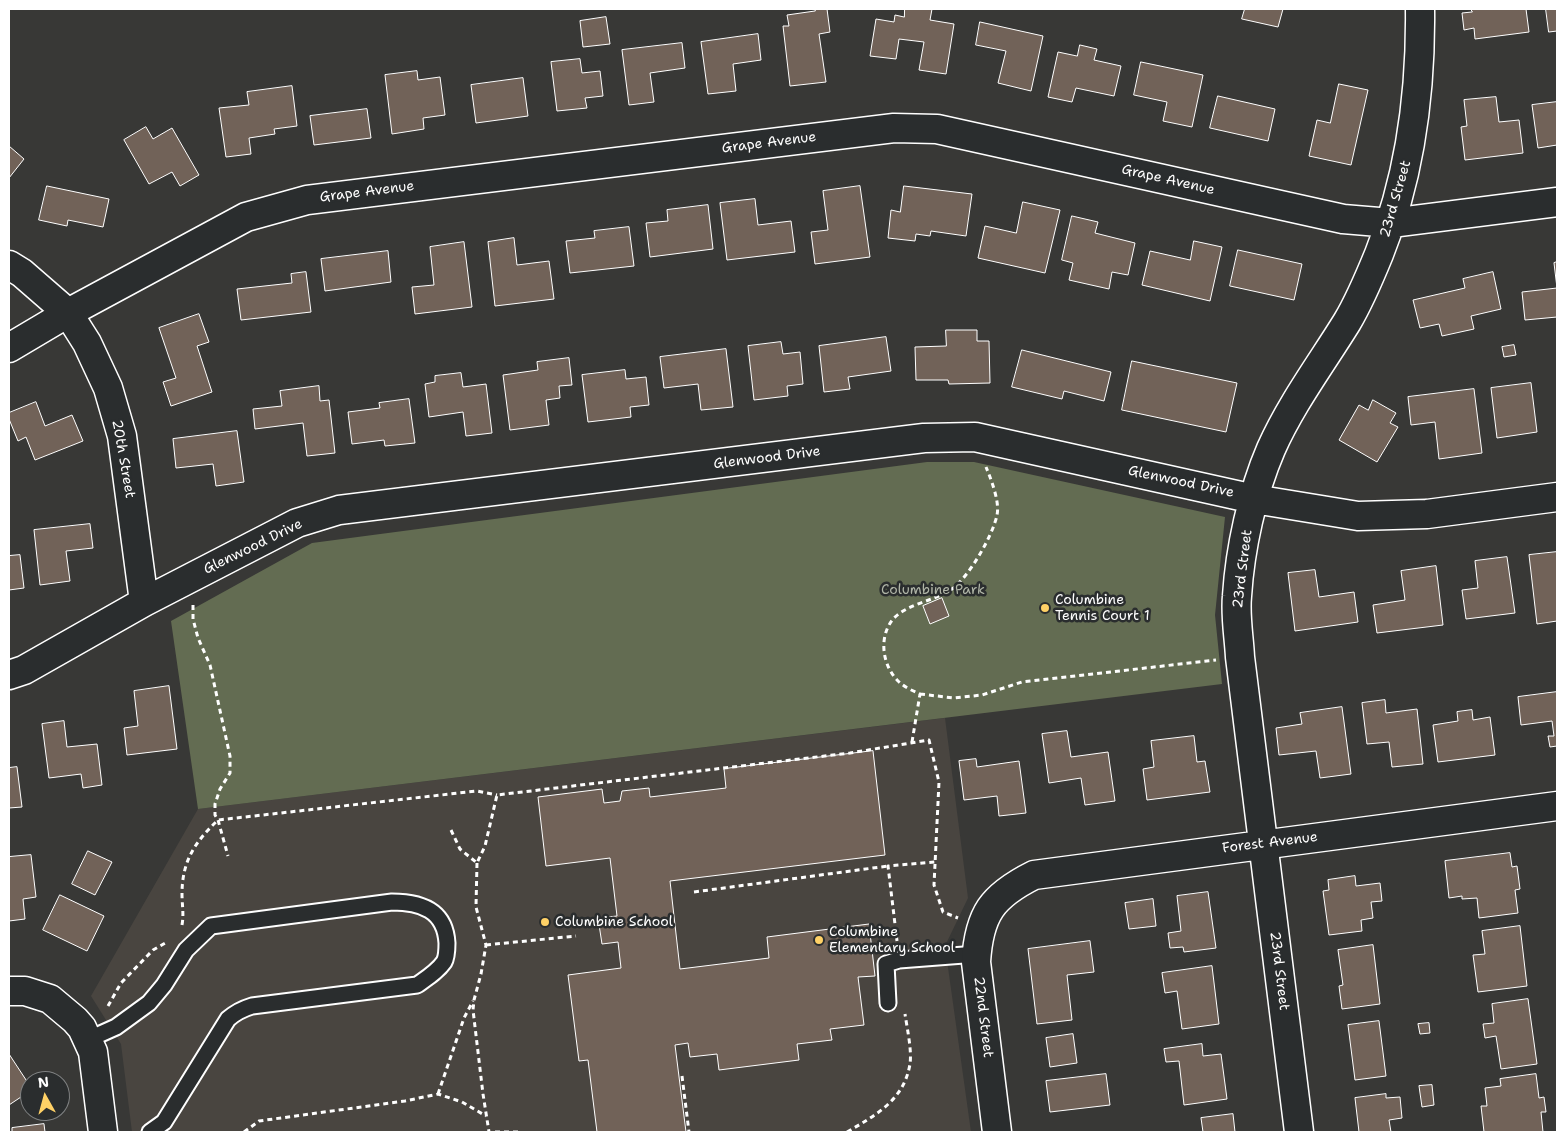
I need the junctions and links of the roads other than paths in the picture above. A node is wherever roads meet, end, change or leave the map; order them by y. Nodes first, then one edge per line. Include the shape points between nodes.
1 (1420, 9) edge
2 (1557, 202) edge
3 (1391, 223) junction
4 (9, 265) edge
5 (68, 314) junction
6 (9, 348) edge
7 (1557, 497) edge
8 (1254, 499) junction
9 (144, 602) junction
10 (9, 675) edge
11 (1557, 806) edge
12 (1263, 844) junction
13 (987, 916) joint
14 (976, 954) junction
15 (9, 991) edge
16 (888, 1003) dead end
17 (87, 1040) junction
18 (103, 1132) edge
19 (150, 1132) edge
20 (997, 1132) edge
21 (1299, 1132) edge

1 - 3 street, 23rd Street via 1421,53 1410,149
2 - 3 street, Grape Avenue
3 - 5 street, Grape Avenue via 1343,219 937,129 894,128 307,200 246,217
3 - 8 street, 23rd Street via 1348,320 1295,404 1271,450
4 - 5 street, 20th Street via 22,272
5 - 6 street, Grape Avenue
5 - 9 street, 20th Street via 87,343 108,388 122,436
7 - 8 street, Glenwood Drive via 1427,514 1358,516
8 - 9 street, Glenwood Drive via 975,437 914,440 339,510 296,523
8 - 12 street, 23rd Street via 1243,543 1236,598
9 - 10 street, Glenwood Drive via 24,670
11 - 12 street, Forest Avenue
12 - 13 street, Forest Avenue via 1034,875 1011,887
12 - 21 street, 23rd Street
13 - 14 street, 22nd Street via 978,936
14 - 16 lane via 899,960 886,964
14 - 20 street, 22nd Street
15 - 17 street via 25,991 50,999 75,1020
17 - 18 street via 93,1052
17 - 19 lane via 116,1027 156,996 186,950 211,926 392,902 423,906 443,924 447,951 444,961 433,975 417,985 252,1006 235,1012 164,1122

